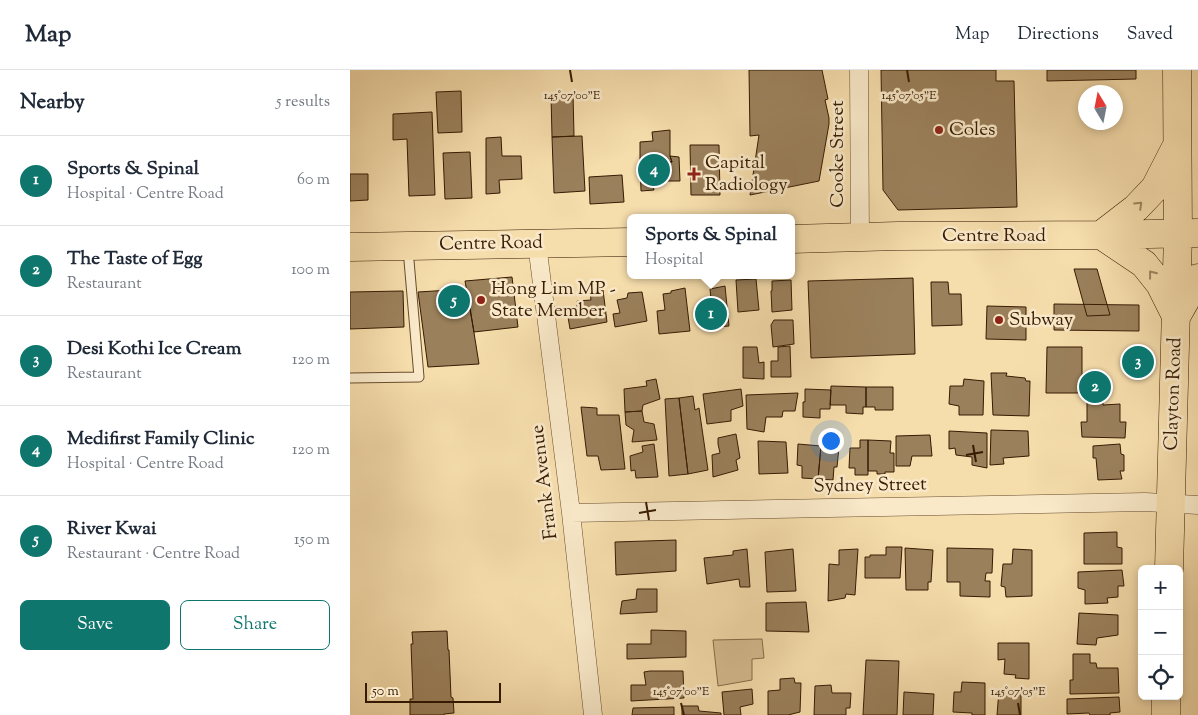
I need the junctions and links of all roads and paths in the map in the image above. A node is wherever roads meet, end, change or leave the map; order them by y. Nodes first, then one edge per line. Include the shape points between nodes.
1 (859, 70) edge
2 (1177, 70) edge
3 (1178, 144) junction
4 (1198, 174) edge
5 (1188, 234) edge
6 (1101, 235) junction
7 (860, 238) junction
8 (795, 239) edge
9 (627, 242) edge
10 (537, 244) junction
11 (408, 246) junction
12 (350, 247) edge
13 (1198, 278) edge
14 (1176, 316) junction
15 (350, 378) edge
16 (1170, 504) junction
17 (1198, 506) edge
18 (571, 514) junction
19 (1169, 565) edge
20 (1166, 700) edge
21 (594, 715) edge
22 (1166, 715) edge

1 - 7 street, Cooke Street
2 - 3 main road, Clayton Road
3 - 4 main road
3 - 5 main road, Clayton Road
6 -> 3 main road via 1136,208 1155,188
5 - 6 main road, Centre Road
5 - 14 main road, Clayton Road
6 - 7 main road, Centre Road
14 -> 6 main road via 1160,284 1144,264
7 - 8 main road, Centre Road
9 - 10 main road, Centre Road
10 - 11 main road, Centre Road
10 - 18 street, Frank Avenue
11 - 12 main road, Centre Road
11 - 15 lane via 419,377
13 - 14 main road
14 - 16 main road, Clayton Road
16 - 17 street, Sydney Street
16 - 18 street, Sydney Street
16 - 19 main road, Clayton Road
18 - 21 street, Frank Avenue
20 - 22 main road

